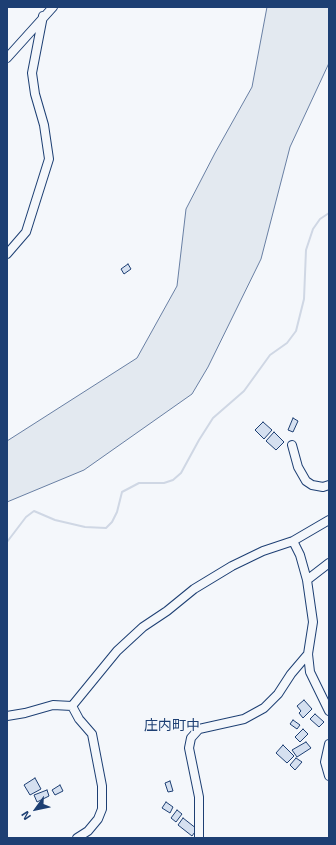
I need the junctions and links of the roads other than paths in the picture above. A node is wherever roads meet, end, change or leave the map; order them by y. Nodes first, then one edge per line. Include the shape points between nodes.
1 (52, 7) edge
2 (43, 16) junction
3 (7, 58) edge
4 (7, 254) edge
5 (292, 446) dead end
6 (329, 485) edge
7 (329, 520) edge
8 (294, 541) junction
9 (329, 563) edge
10 (307, 580) junction
11 (308, 654) junction
12 (72, 706) junction
13 (329, 711) edge
14 (7, 716) edge
15 (329, 744) edge
16 (329, 776) edge
17 (77, 838) edge
18 (199, 838) edge

1 - 2 street
2 - 3 street
2 - 4 street via 32,73 49,159 26,232
5 - 6 street via 298,467 306,481 323,487
7 - 8 street
8 - 10 street
8 - 12 street via 263,551 194,589 116,651
9 - 10 street
10 - 11 street via 313,622
11 - 13 street via 310,672
11 - 18 street via 278,694 264,708 244,719 199,730 191,738 189,748 199,797
12 - 14 street via 53,705
12 - 17 street via 92,734 102,793 102,809 98,820
15 - 16 street via 325,762

